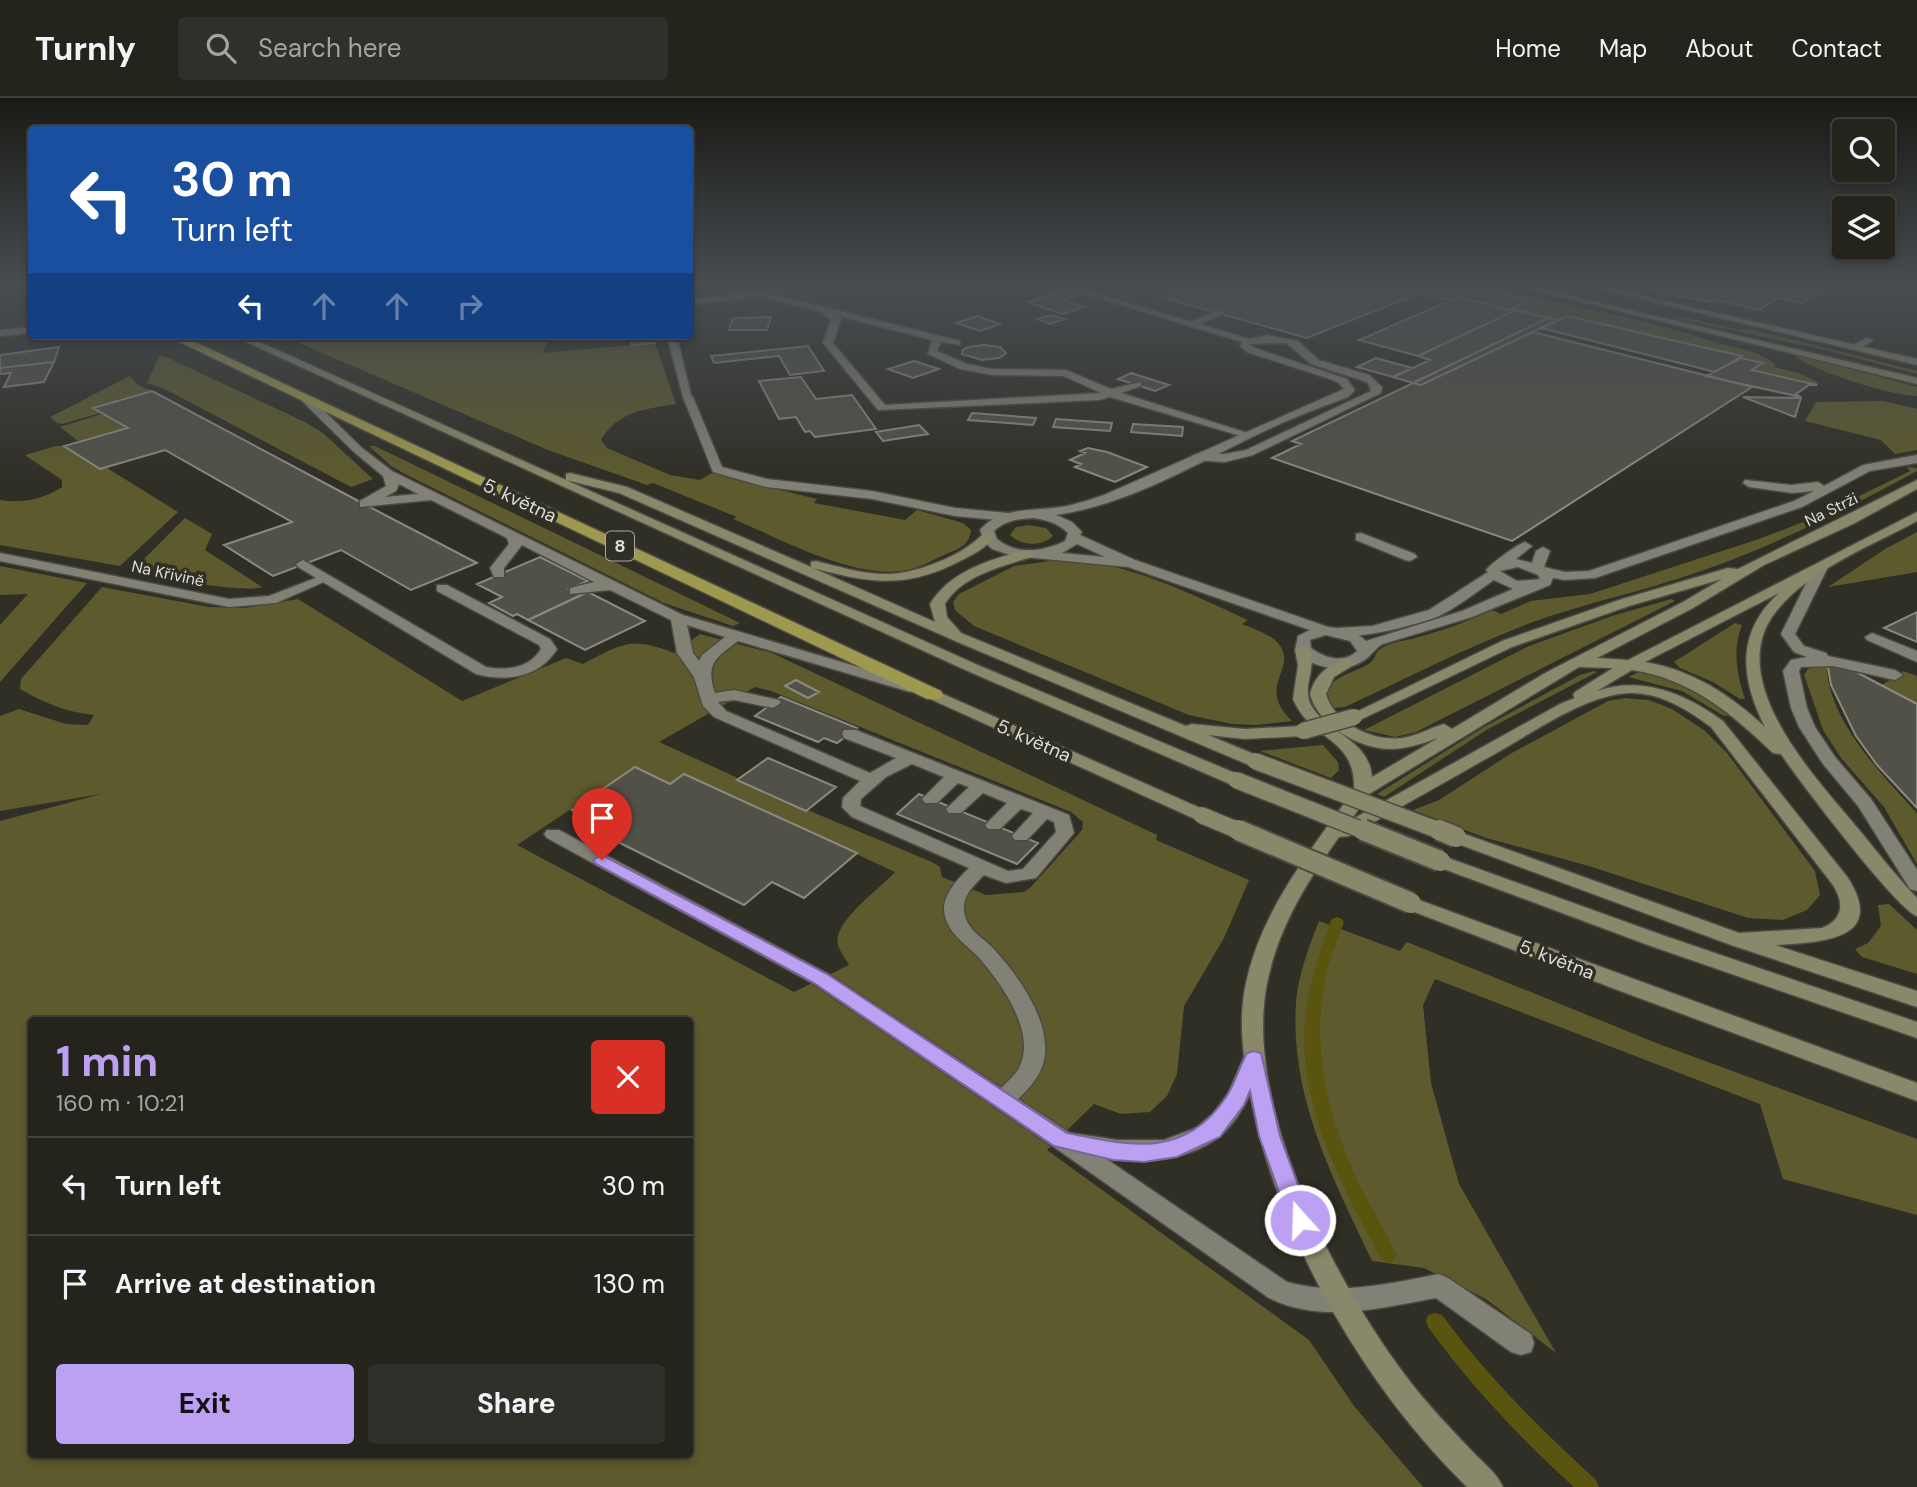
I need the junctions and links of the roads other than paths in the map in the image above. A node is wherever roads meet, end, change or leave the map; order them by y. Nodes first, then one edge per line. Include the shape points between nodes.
1 (205, 351) edge
2 (272, 351) edge
3 (676, 351) edge
4 (834, 351) edge
5 (932, 351) edge
6 (1253, 351) edge
7 (1304, 351) edge
8 (1791, 351) edge
9 (1872, 351) edge
10 (1305, 356) junction
11 (1917, 362) edge
12 (1288, 363) junction
13 (1917, 381) edge
14 (1138, 384) dead end
15 (1113, 394) junction
16 (305, 398) junction
17 (1248, 435) junction
18 (1196, 458) junction
19 (1917, 459) edge
20 (533, 469) junction
21 (388, 474) junction
22 (1839, 482) junction
23 (1917, 484) edge
24 (434, 498) junction
25 (1101, 502) junction
26 (1783, 508) junction
27 (955, 512) junction
28 (1028, 515) junction
29 (1917, 516) edge
30 (1008, 517) junction
31 (1073, 532) junction
32 (987, 533) junction
33 (513, 536) junction
34 (1362, 537) dead end
35 (1525, 546) dead end
36 (1543, 551) dead end
37 (764, 552) junction
38 (1043, 553) junction
39 (1027, 554) junction
40 (0, 556) edge
41 (1410, 557) dead end
42 (1508, 562) junction
43 (1759, 562) junction
44 (1130, 563) junction
45 (303, 564) dead end
46 (1821, 567) junction
47 (1541, 570) junction
48 (499, 574) dead end
49 (1494, 574) junction
50 (326, 578) junction
51 (1529, 586) junction
52 (442, 587) dead end
53 (616, 587) junction
54 (575, 591) dead end
55 (1226, 598) junction
56 (678, 618) junction
57 (1331, 632) junction
58 (736, 635) junction
59 (1872, 637) dead end
60 (965, 640) junction
61 (1302, 647) junction
62 (1365, 652) junction
63 (1917, 657) edge
64 (1349, 663) junction
65 (1630, 664) junction
66 (1575, 665) junction
67 (702, 677) junction
68 (934, 695) junction
69 (709, 699) junction
70 (773, 703) dead end
71 (1496, 707) junction
72 (1566, 707) junction
73 (1145, 716) junction
74 (850, 734) dead end
75 (914, 759) junction
76 (1800, 770) junction
77 (956, 776) junction
78 (872, 780) junction
79 (981, 786) junction
80 (1363, 790) junction
81 (930, 799) dead end
82 (1019, 802) junction
83 (955, 809) dead end
84 (1044, 812) junction
85 (995, 825) dead end
86 (553, 834) dead end
87 (1021, 836) dead end
88 (1326, 842) junction
89 (990, 864) junction
90 (1917, 886) edge
91 (1917, 909) edge
92 (1738, 940) junction
93 (1917, 999) edge
94 (1917, 1030) edge
95 (1254, 1058) junction
96 (1917, 1094) edge
97 (1001, 1101) junction
98 (1062, 1140) junction
99 (1342, 1303) junction
100 (1521, 1343) dead end
101 (1488, 1487) edge

1 - 16 highway, 5. května / 8
2 - 20 main road, 5. května / 8
3 - 27 street via 688,397 717,469 766,483 872,495
4 - 15 street via 881,408
5 - 15 street via 964,367 992,372 1066,373
6 - 12 street
7 - 10 street
8 - 13 main road
9 - 11 main road
10 - 12 street
10 - 18 street via 1361,375 1377,387 1376,393 1249,453
12 - 17 street via 1343,381 1349,390
14 - 15 street
15 - 17 street
16 - 21 street
16 - 68 highway, 5. května / 8
17 - 18 street
18 - 25 street
19 - 22 street via 1867,468
20 - 37 main road via 623,490
20 - 94 main road, 5. května / 8, bridge via 987,674 1236,780 1440,861
21 - 24 street
21 - 24 street via 392,488 364,504
22 - 26 street
22 - 26 street via 1802,491 1749,483 1780,497 1785,502
23 - 43 main road, Na Strži
24 - 33 street
25 - 28 street
25 - 31 street
26 - 47 street via 1590,575 1565,576
27 - 30 street
27 - 32 street
28 - 30 street
28 - 31 street via 1053,518
29 - 46 main road
30 - 32 street via 990,525
31 - 38 street via 1064,548
31 - 44 street
32 - 37 main road via 978,547 930,571 904,578 864,577
32 - 39 street via 997,546
33 - 48 street via 516,544 497,568
33 - 53 street
34 - 41 street
35 - 42 street
36 - 47 street
37 - 60 main road
38 - 39 street
38 - 44 street
39 - 60 main road via 993,565 939,596 941,621
40 - 50 street, Na Křivině via 229,603 271,600
42 - 47 street
42 - 49 street via 1495,567
43 - 66 main road
43 - 73 main road, bridge via 1539,632 1354,717 1303,731 1215,732
44 - 55 street
45 - 50 street
46 - 65 main road via 1756,596
46 - 76 main road via 1774,605 1761,623 1754,645 1761,701
46 - 90 street via 1789,638 1805,652 1895,675 1830,662 1796,663 1791,671 1799,708 1816,743 1865,803
47 - 51 street via 1545,582
49 - 51 street via 1512,584
49 - 57 street via 1434,613 1373,630
50 - 52 street via 481,671 510,673 538,663 547,654 545,642
51 - 62 street via 1467,614 1378,641
53 - 54 street
53 - 56 street
55 - 57 street
55 - 61 street via 1291,635
56 - 58 street
56 - 67 street via 685,653
57 - 61 street via 1308,635
57 - 62 street via 1354,638
58 - 67 street via 707,659
58 - 68 street
59 - 63 street
60 - 73 main road
61 - 64 street via 1327,662
61 - 80 main road via 1308,665 1299,690 1301,703 1359,758 1365,774
62 - 64 street
64 - 71 main road via 1322,681 1319,701 1335,721 1373,742 1406,744
65 - 66 main road
65 - 72 main road
65 - 76 main road via 1673,673 1712,691
66 - 71 main road
67 - 69 street
68 - 96 main road, 5. května / 8, bridge via 1411,903
69 - 70 street via 742,695
69 - 78 street via 711,706 731,720
71 - 80 main road
72 - 88 main road
72 - 92 main road via 1632,688 1675,698 1704,713 1728,735 1851,899 1850,916 1825,935
73 - 92 main road, bridge via 1455,837
74 - 75 street
75 - 77 street
75 - 78 street via 894,763
76 - 91 main road
77 - 79 street
77 - 81 street
78 - 89 street via 852,797 851,807 927,834
79 - 82 street
79 - 83 street
80 - 88 main road
82 - 84 street
82 - 85 street
84 - 87 street
84 - 89 street via 1063,819 1065,834 1029,874 1006,877
86 - 97 street via 821,979
88 - 95 main road via 1298,881 1263,957 1252,1016
89 - 97 street via 961,889 954,911 964,934 1012,987 1027,1016 1033,1044 1030,1070
92 - 93 main road
95 - 98 street via 1236,1099 1212,1131 1177,1148 1113,1151
95 - 99 main road via 1270,1136 1300,1220
97 - 98 street
98 - 99 street via 1270,1285 1315,1300
99 - 100 street via 1439,1286
99 - 101 main road via 1396,1385

